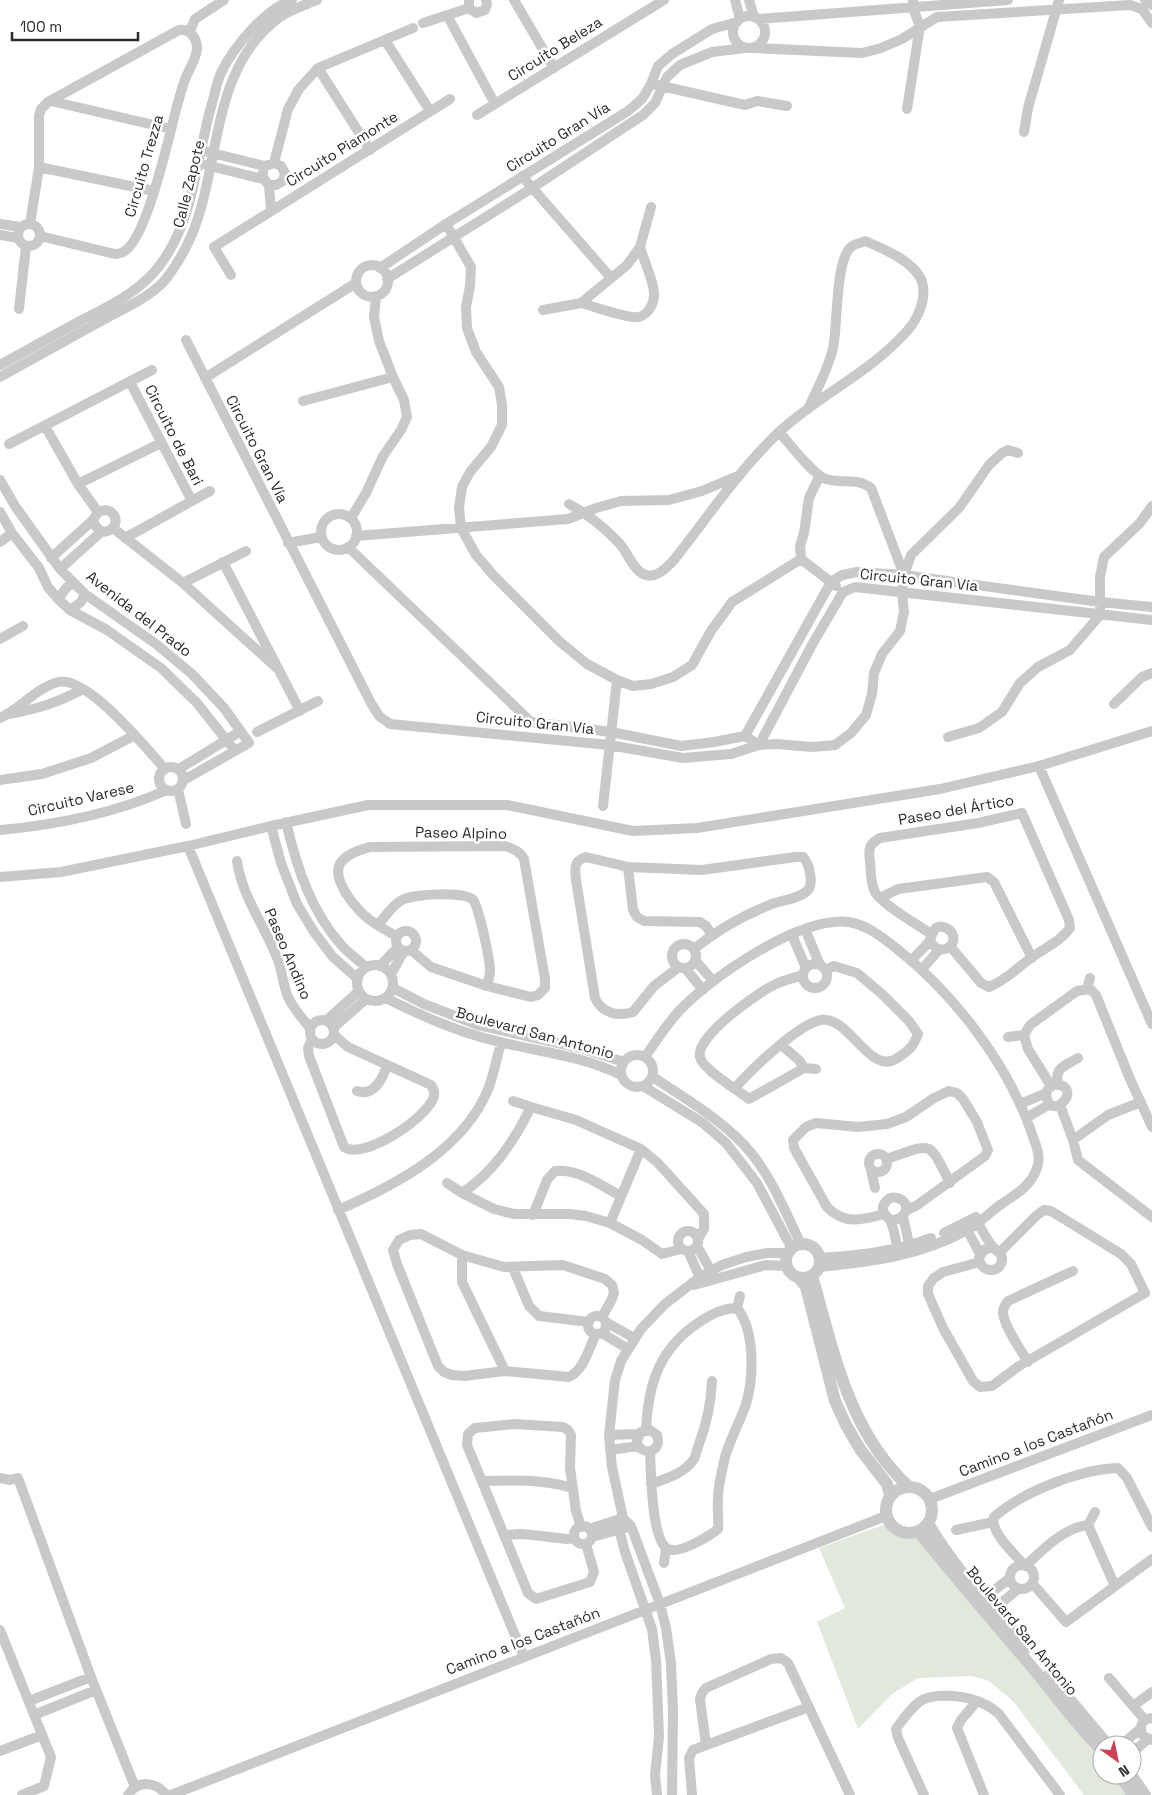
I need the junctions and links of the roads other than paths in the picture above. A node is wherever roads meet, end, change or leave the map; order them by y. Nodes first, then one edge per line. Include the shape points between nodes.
1 (224, 0) edge
2 (292, 0) edge
3 (318, 0) edge
4 (514, 0) edge
5 (735, 0) edge
6 (749, 0) edge
7 (1008, 0) edge
8 (1145, 0) edge
9 (488, 1) edge
10 (658, 2) edge
11 (913, 3) edge
12 (469, 4) edge
13 (1058, 5) edge
14 (1152, 5) edge
15 (447, 15) junction
16 (756, 18) junction
17 (1151, 18) edge
18 (739, 20) junction
19 (423, 23) dead end
20 (920, 26) junction
21 (413, 28) dead end
22 (190, 32) junction
23 (385, 40) junction
24 (749, 48) junction
25 (318, 68) junction
26 (554, 68) junction
27 (651, 84) junction
28 (663, 87) junction
29 (450, 99) dead end
30 (51, 101) junction
31 (495, 104) junction
32 (787, 106) dead end
33 (907, 109) dead end
34 (430, 111) junction
35 (477, 115) dead end
36 (171, 129) junction
37 (1024, 132) dead end
38 (370, 150) junction
39 (201, 151) junction
40 (213, 153) junction
41 (198, 164) junction
42 (270, 165) junction
43 (210, 166) junction
44 (39, 167) junction
45 (522, 176) junction
46 (266, 182) junction
47 (532, 188) junction
48 (154, 191) junction
49 (651, 207) dead end
50 (271, 212) junction
51 (0, 224) edge
52 (446, 224) junction
53 (23, 230) junction
54 (0, 235) edge
55 (40, 236) junction
56 (454, 238) junction
57 (26, 246) junction
58 (640, 247) junction
59 (380, 268) junction
60 (231, 275) dead end
61 (611, 278) junction
62 (387, 279) junction
63 (356, 283) junction
64 (376, 296) junction
65 (581, 303) junction
66 (19, 309) dead end
67 (543, 310) dead end
68 (186, 340) dead end
69 (0, 365) edge
70 (152, 370) dead end
71 (0, 377) edge
72 (393, 377) junction
73 (205, 378) junction
74 (130, 382) junction
75 (303, 401) dead end
76 (808, 409) junction
77 (45, 426) junction
78 (779, 432) junction
79 (161, 442) junction
80 (9, 444) dead end
81 (1018, 453) dead end
82 (740, 475) junction
83 (819, 477) junction
84 (0, 480) edge
85 (78, 484) junction
86 (210, 491) dead end
87 (192, 501) junction
88 (569, 504) dead end
89 (1152, 506) edge
90 (0, 512) edge
91 (585, 513) junction
92 (95, 516) junction
93 (351, 518) junction
94 (3, 525) edge
95 (113, 528) junction
96 (461, 528) junction
97 (101, 532) junction
98 (12, 533) junction
99 (356, 536) junction
100 (321, 537) junction
101 (125, 538) junction
102 (0, 542) edge
103 (288, 543) junction
104 (348, 547) junction
105 (894, 550) junction
106 (246, 551) dead end
107 (911, 555) junction
108 (51, 558) junction
109 (800, 559) junction
110 (223, 562) junction
111 (60, 569) junction
112 (904, 575) junction
113 (74, 582) junction
114 (832, 582) junction
115 (183, 583) junction
116 (843, 592) junction
117 (902, 592) junction
118 (85, 594) junction
119 (58, 599) junction
120 (1100, 602) junction
121 (1152, 607) edge
122 (70, 610) junction
123 (1100, 615) junction
124 (1152, 620) edge
125 (23, 626) dead end
126 (802, 637) junction
127 (0, 639) edge
128 (813, 643) junction
129 (279, 670) junction
130 (1152, 673) edge
131 (617, 680) junction
132 (83, 689) junction
133 (318, 701) dead end
134 (1114, 704) dead end
135 (300, 711) junction
136 (4, 716) edge
137 (531, 722) junction
138 (241, 731) junction
139 (1152, 731) edge
140 (257, 732) dead end
141 (611, 732) junction
142 (135, 735) junction
143 (745, 736) junction
144 (529, 737) junction
145 (948, 737) dead end
146 (226, 740) junction
147 (609, 745) junction
148 (759, 746) junction
149 (234, 751) junction
150 (1039, 766) junction
151 (165, 769) junction
152 (179, 769) junction
153 (0, 780) edge
154 (184, 780) junction
155 (178, 789) junction
156 (167, 790) junction
157 (603, 806) dead end
158 (286, 822) junction
159 (186, 824) dead end
160 (271, 826) junction
161 (0, 830) edge
162 (188, 846) junction
163 (237, 860) dead end
164 (628, 867) junction
165 (0, 877) edge
166 (880, 898) junction
167 (378, 925) junction
168 (805, 929) junction
169 (712, 935) junction
170 (792, 935) junction
171 (930, 937) junction
172 (402, 946) junction
173 (950, 946) junction
174 (694, 949) junction
175 (939, 950) junction
176 (1032, 958) junction
177 (696, 960) junction
178 (912, 960) junction
179 (380, 966) junction
180 (682, 967) junction
181 (366, 968) junction
182 (823, 968) junction
183 (922, 969) junction
184 (805, 972) junction
185 (391, 974) junction
186 (1090, 978) dead end
187 (358, 979) junction
188 (713, 981) junction
189 (487, 986) junction
190 (393, 988) junction
191 (1087, 989) junction
192 (703, 990) junction
193 (359, 991) junction
194 (386, 998) junction
195 (366, 999) junction
196 (1152, 1024) edge
197 (310, 1028) junction
198 (331, 1028) junction
199 (1024, 1035) junction
200 (1008, 1037) dead end
201 (312, 1039) junction
202 (501, 1043) junction
203 (781, 1045) junction
204 (645, 1056) junction
205 (1078, 1058) dead end
206 (624, 1062) junction
207 (387, 1065) junction
208 (804, 1068) junction
209 (816, 1069) dead end
210 (621, 1075) junction
211 (653, 1076) junction
212 (644, 1086) junction
213 (734, 1088) junction
214 (1052, 1088) junction
215 (357, 1091) dead end
216 (513, 1101) dead end
217 (1141, 1102) junction
218 (1020, 1104) junction
219 (1055, 1105) junction
220 (531, 1107) junction
221 (1026, 1118) junction
222 (1152, 1128) edge
223 (1073, 1140) junction
224 (641, 1149) junction
225 (950, 1182) junction
226 (447, 1183) dead end
227 (875, 1188) dead end
228 (462, 1193) junction
229 (621, 1196) junction
230 (338, 1210) junction
231 (904, 1213) junction
232 (533, 1215) junction
233 (887, 1217) junction
234 (1152, 1218) edge
235 (977, 1220) junction
236 (610, 1223) junction
237 (966, 1227) junction
238 (691, 1246) junction
239 (911, 1250) junction
240 (996, 1250) junction
241 (792, 1253) junction
242 (899, 1253) junction
243 (462, 1255) junction
244 (980, 1258) junction
245 (817, 1267) junction
246 (513, 1268) junction
247 (1073, 1271) dead end
248 (713, 1275) junction
249 (799, 1278) junction
250 (701, 1280) junction
251 (1148, 1294) edge
252 (740, 1296) dead end
253 (737, 1308) junction
254 (604, 1319) junction
255 (589, 1322) junction
256 (599, 1333) junction
257 (634, 1338) junction
258 (628, 1349) junction
259 (1028, 1362) junction
260 (505, 1371) junction
261 (712, 1381) dead end
262 (1152, 1415) edge
263 (643, 1432) junction
264 (609, 1435) junction
265 (638, 1446) junction
266 (610, 1450) junction
267 (650, 1452) junction
268 (0, 1478) edge
269 (482, 1481) junction
270 (651, 1484) junction
271 (908, 1486) junction
272 (573, 1488) junction
273 (890, 1495) junction
274 (930, 1499) junction
275 (1095, 1512) dead end
276 (886, 1516) junction
277 (627, 1522) junction
278 (993, 1522) junction
279 (928, 1523) junction
280 (1088, 1525) junction
281 (1152, 1527) edge
282 (620, 1529) junction
283 (956, 1530) dead end
284 (918, 1531) junction
285 (587, 1534) junction
286 (504, 1535) junction
287 (666, 1548) junction
288 (1152, 1559) edge
289 (664, 1563) dead end
290 (1025, 1566) junction
291 (1010, 1578) junction
292 (1032, 1583) junction
293 (1115, 1586) junction
294 (1018, 1589) junction
295 (984, 1598) junction
296 (660, 1604) junction
297 (994, 1608) junction
298 (646, 1610) junction
299 (0, 1630) edge
300 (524, 1657) junction
301 (91, 1677) junction
302 (1109, 1678) dead end
303 (64, 1687) junction
304 (96, 1690) junction
305 (1152, 1692) edge
306 (29, 1701) junction
307 (70, 1701) junction
308 (978, 1701) junction
309 (1133, 1706) junction
310 (809, 1707) junction
311 (34, 1715) junction
312 (1146, 1722) edge
313 (42, 1735) junction
314 (1100, 1735) edge
315 (1132, 1735) edge
316 (1092, 1740) edge
317 (1150, 1740) edge
318 (706, 1745) junction
319 (0, 1750) edge
320 (132, 1791) edge
321 (22, 1795) edge
322 (166, 1795) edge
323 (171, 1795) edge
324 (657, 1795) edge
325 (672, 1795) edge
326 (692, 1795) edge
327 (850, 1795) edge
328 (924, 1795) edge
329 (984, 1795) edge
330 (1060, 1795) edge

1 - 22 street via 195,19
2 - 39 street, Calle Zapote via 272,10 236,47 220,75
3 - 40 street, Calle Zapote via 279,18 246,53 231,80
4 - 26 street
5 - 18 street
6 - 16 street
7 - 11 street
8 - 14 street
9 - 12 street via 480,13 473,12
10 - 26 street, Circuito Beleza
11 - 16 street
11 - 20 street
12 - 15 street
13 - 17 street, Circuito Gran Vía via 1130,5 1142,9
13 - 20 street, Circuito Gran Vía via 937,17
13 - 37 street
15 - 19 street
15 - 31 street
16 - 18 street
16 - 24 street via 764,26 765,35 762,43
18 - 24 street via 733,35 737,43
18 - 27 street, Circuito Gran Vía via 712,29 672,54 658,66
20 - 24 street, Circuito Gran Vía via 902,39 862,53
20 - 33 street
21 - 23 street, Circuito Piamonte
22 - 30 street via 179,30
22 - 36 street, Circuito Trezza via 195,38 196,55 185,79
23 - 25 street, Circuito Piamonte
23 - 34 street
24 - 28 street, Circuito Gran Vía via 712,52 680,65 667,77
25 - 38 street
25 - 42 street, Circuito Piamonte via 299,89 288,109
26 - 31 street, Circuito Beleza
27 - 28 street
27 - 45 street, Circuito Gran Vía via 642,99 628,111
28 - 32 street via 745,106 757,101
28 - 47 street, Circuito Gran Vía via 655,103 642,115
29 - 34 street, Circuito Piamonte
30 - 36 street
30 - 44 street via 41,109 39,116
31 - 35 street, Circuito Beleza
34 - 38 street, Circuito Piamonte
36 - 48 street, Circuito Trezza
38 - 50 street, Circuito Piamonte
39 - 40 street, Circuito Piamonte
39 - 41 street, Calle Zapote
40 - 42 street, Circuito Piamonte
40 - 43 street, Calle Zapote
41 - 43 street, Circuito Piamonte
41 - 69 street, Calle Zapote via 181,230 169,252 146,280 123,298
42 - 46 street, Circuito Piamonte via 262,172
42 - 46 street, Circuito Piamonte via 281,166 283,180 276,185
43 - 46 street, Circuito Piamonte
43 - 71 street, Calle Zapote via 193,233 165,280 141,299
44 - 48 street
44 - 53 street
45 - 47 street
45 - 52 street, Circuito Gran Vía
46 - 50 street, Circuito Piamonte
47 - 56 street, Circuito Gran Vía
47 - 61 street
48 - 55 street, Circuito Trezza via 139,232 123,252 115,254
49 - 58 street
50 - 60 street, Circuito Piamonte via 214,247
51 - 53 street
52 - 56 street
52 - 59 street, Circuito Gran Vía
53 - 54 street
53 - 55 street via 38,229
53 - 57 street
55 - 57 street via 37,243
56 - 62 street, Circuito Gran Vía
56 - 96 street via 471,267 467,328 476,352 499,386 502,405 502,425 491,448 470,472 462,487 459,507
57 - 66 street
58 - 61 street via 627,265
58 - 65 street via 654,292 654,302 649,310 639,317 630,317
59 - 62 street
59 - 63 street via 372,265 363,268 357,274
61 - 65 street
62 - 64 street via 386,288
63 - 64 street via 363,294
63 - 73 street
64 - 72 street via 374,317 379,342
65 - 67 street
68 - 73 street, Circuito Gran Vía
70 - 74 street, Circuito de Bari
72 - 75 street
72 - 93 street via 404,400 407,417
73 - 103 street, Circuito Gran Vía
74 - 77 street, Circuito de Bari
74 - 79 street, Circuito de Bari
76 - 76 street via 886,352 908,330 920,312 922,281 910,266 885,249 865,241 851,246 844,258 833,346 827,369
76 - 78 street
77 - 80 street, Circuito de Bari
77 - 85 street
78 - 82 street
78 - 83 street
79 - 85 street
79 - 87 street, Circuito de Bari
81 - 107 street via 1002,452 959,508
82 - 91 street via 669,500 621,502
82 - 91 street via 673,561 654,576 643,574 620,543
83 - 105 street via 863,482 871,488
83 - 109 street via 809,498
84 - 108 street, Avenida del Prado
85 - 92 street
86 - 87 street, Circuito de Bari
87 - 101 street, Circuito de Bari
88 - 91 street
89 - 120 street via 1140,523 1104,557
90 - 94 street, Avenida del Prado
91 - 96 street via 568,519
92 - 95 street via 104,509 110,511 115,516
92 - 97 street via 95,527
92 - 108 street
93 - 99 street via 356,526
93 - 100 street via 343,514 329,516 321,527
94 - 98 street, Avenida del Prado
95 - 97 street
95 - 101 street
96 - 99 street
96 - 131 street via 476,555 494,576 559,641 587,664
97 - 111 street
98 - 102 street
98 - 119 street, Avenida del Prado
99 - 104 street
100 - 103 street
100 - 104 street via 330,548
101 - 115 street
103 - 144 street, Circuito Gran Vía via 379,716 390,724
104 - 137 street
105 - 107 street
105 - 112 street
106 - 110 street
107 - 112 street
108 - 111 street, Avenida del Prado
109 - 114 street
109 - 131 street via 732,602 692,665 673,677 651,684 633,686
110 - 115 street
110 - 129 street
111 - 113 street, Avenida del Prado
112 - 114 street, Circuito Gran Vía via 856,572 842,575
112 - 117 street
112 - 120 street, Circuito Gran Vía
113 - 118 street, Avenida del Prado
113 - 119 street
114 - 116 street
114 - 126 street
115 - 129 street
116 - 117 street, Circuito Gran Vía via 855,587
116 - 128 street, Circuito Gran Vía
117 - 123 street, Circuito Gran Vía
117 - 148 street via 904,612 900,631 882,654 874,673 866,715 851,733 835,745
118 - 122 street via 81,602
118 - 138 street, Avenida del Prado via 192,674
119 - 122 street, Avenida del Prado
120 - 121 street, Circuito Gran Vía
120 - 123 street
122 - 146 street, Avenida del Prado via 107,630 161,668 197,703
123 - 124 street, Circuito Gran Vía
123 - 145 street via 1070,650 1038,667 1020,683 1002,712 980,728
125 - 127 street
126 - 128 street
126 - 143 street
128 - 148 street, Circuito Gran Vía
129 - 135 street
130 - 134 street via 1142,677
131 - 141 street
132 - 136 street via 60,702
132 - 136 street via 68,681 58,682
132 - 142 street via 103,703
133 - 135 street
135 - 140 street
137 - 141 street, Circuito Gran Vía
137 - 144 street
138 - 146 street
138 - 149 street, Avenida del Prado via 249,743
139 - 150 street
141 - 143 street, Circuito Gran Vía via 681,746
141 - 147 street
142 - 151 street
142 - 153 street via 91,758 42,774
143 - 148 street
144 - 147 street, Circuito Gran Vía
146 - 149 street, Avenida del Prado
146 - 152 street
147 - 148 street, Circuito Gran Vía via 683,758 731,754
147 - 157 street
149 - 154 street
150 - 158 street via 940,790 697,828 633,831 508,805 368,805
150 - 196 street
151 - 152 street
151 - 156 street via 159,782
152 - 154 street
154 - 155 street
155 - 156 street, Circuito Varese
155 - 159 street
156 - 161 street, Circuito Varese via 141,802 78,818
158 - 160 street
158 - 181 street via 309,897 343,947
160 - 162 street
160 - 187 street via 296,904 333,957
162 - 165 street via 61,872
162 - 230 street
163 - 197 street, Paseo Andino via 250,902 278,960 288,996
164 - 169 street via 633,910 637,917 644,921 700,922
164 - 169 street via 702,870 803,857 807,862 808,891 772,904
164 - 180 street via 586,856 575,865 598,1004 603,1010 615,1014 633,1012 654,986
166 - 171 street
166 - 176 street via 898,889 987,877 994,882
166 - 176 street, Paseo del Ártico via 872,884 868,850 872,842 1022,813 1070,928 1064,936
167 - 172 street, Paseo Alpino
167 - 189 street via 400,900 410,896 468,896 478,910 490,969
167 - 189 street, Paseo Alpino via 352,904 341,885 338,872 341,862 356,852 370,847 505,846 515,849 524,859 545,988 531,998
168 - 170 street
168 - 178 street via 835,922 859,924
168 - 182 street
169 - 174 street
170 - 184 street
170 - 188 street via 743,960
171 - 173 street, Paseo del Ártico via 935,928 948,928 953,940
171 - 175 street via 933,946
171 - 178 street
172 - 179 street
172 - 185 street
172 - 189 street, Paseo Alpino via 431,967
173 - 175 street
173 - 176 street, Paseo del Ártico via 981,983 990,987 999,984
174 - 177 street
174 - 180 street via 684,944 674,950 673,961
175 - 183 street
177 - 180 street
177 - 188 street
178 - 183 street
179 - 181 street
179 - 185 street
180 - 192 street
181 - 187 street
182 - 184 street via 812,964
182 - 184 street via 827,976 820,987 808,986 804,981
182 - 203 street via 834,966 857,973 882,994 918,1034 913,1048 894,1062 883,1063 833,1020 821,1020 806,1026
183 - 218 street via 968,1020 997,1062
184 - 213 street via 751,999 712,1031 701,1047 699,1056 704,1065
185 - 190 street
186 - 191 street
187 - 193 street
188 - 192 street
190 - 194 street
190 - 206 street, Boulevard San Antonio via 478,1025 562,1043
191 - 199 street via 1077,991 1030,1025
191 - 217 street via 1096,995
192 - 204 street via 680,1010
193 - 195 street
193 - 198 street
194 - 195 street, Boulevard San Antonio via 375,1002
194 - 202 street, Boulevard San Antonio via 431,1021
195 - 198 street
197 - 198 street via 318,1020
197 - 201 street, Paseo Andino
198 - 201 street via 332,1038 326,1043
198 - 207 street, Paseo Andino via 348,1047
199 - 200 street
199 - 214 street via 1028,1049
201 - 207 street, Paseo Andino via 309,1056 344,1146 350,1150 358,1150 398,1133 418,1117 434,1096 431,1085
202 - 210 street, Boulevard San Antonio via 600,1065
202 - 230 street via 488,1088 469,1122 441,1151 407,1176
203 - 208 street
203 - 213 street
204 - 206 street, Boulevard San Antonio via 631,1056
204 - 211 street via 654,1067
205 - 214 street via 1058,1070
206 - 210 street, Boulevard San Antonio
207 - 215 street via 376,1087
208 - 209 street
208 - 213 street via 749,1099
210 - 212 street, Boulevard San Antonio via 630,1086
211 - 212 street
211 - 241 street, Boulevard San Antonio via 709,1114 751,1154 766,1174
212 - 241 street, Boulevard San Antonio via 726,1143 757,1183
214 - 218 street
214 - 219 street via 1046,1099
214 - 219 street via 1063,1087 1066,1091 1064,1102
216 - 220 street
217 - 222 street
217 - 223 street via 1108,1115
218 - 221 street
219 - 221 street
219 - 223 street
220 - 224 street via 576,1120
220 - 228 street via 490,1171
221 - 235 street via 1039,1155 1037,1168 1024,1189
223 - 234 street via 1078,1160
224 - 229 street
224 - 238 street via 704,1214 704,1229
225 - 227 street via 934,1151 921,1147 887,1159 882,1154 871,1157 869,1164
225 - 231 street
225 - 233 street via 985,1156 988,1150 977,1122 957,1093 949,1091 906,1117 887,1124 858,1127 816,1124 806,1127 793,1140 794,1148 832,1213 843,1219 861,1221
226 - 228 street
228 - 232 street via 494,1209
229 - 232 street via 574,1173 555,1171 547,1180
229 - 236 street
230 - 300 street
231 - 233 street via 897,1220
231 - 233 street via 905,1204 901,1200 889,1199 883,1208
231 - 239 street
232 - 236 street via 569,1214
233 - 242 street
235 - 237 street
235 - 240 street
236 - 238 street via 662,1254
237 - 239 street
237 - 244 street
238 - 248 street
238 - 250 street
239 - 242 street
240 - 244 street via 986,1249
240 - 244 street via 1002,1258 998,1268 987,1270
240 - 251 street via 1044,1210 1051,1210 1121,1254 1131,1264
241 - 245 street, Boulevard San Antonio via 809,1246 816,1251
241 - 248 street via 766,1265
241 - 249 street, Boulevard San Antonio via 792,1273
242 - 245 street via 877,1261
243 - 246 street
243 - 260 street via 462,1282
243 - 260 street via 421,1234 399,1240 393,1250 438,1366 444,1372 464,1376
244 - 259 street via 944,1272 928,1286 928,1294 943,1328 973,1381 980,1386 992,1386
245 - 249 street via 806,1278
245 - 271 street via 838,1366 850,1402 869,1440
246 - 254 street via 563,1265 605,1279 612,1285 614,1293
246 - 255 street via 530,1306 539,1316
247 - 259 street via 1008,1301 1004,1307 1006,1322
248 - 250 street
249 - 273 street, Boulevard San Antonio via 806,1287 835,1401 846,1426 887,1484
250 - 257 street via 665,1304
251 - 259 street
252 - 253 street
253 - 263 street via 726,1308 708,1317 675,1343 653,1381
253 - 287 street via 742,1314 752,1360 746,1403 726,1453 720,1479 721,1532 682,1548 671,1551
254 - 255 street via 596,1316
254 - 256 street via 606,1328
254 - 257 street
255 - 256 street via 590,1330
256 - 258 street
256 - 260 street via 580,1368 569,1377
257 - 258 street
258 - 264 street via 615,1380
261 - 270 street via 707,1424 694,1459 669,1478
262 - 274 street, Camino a los Castañón
263 - 264 street
263 - 265 street via 637,1440
263 - 267 street via 654,1432 658,1439 657,1447
264 - 266 street
265 - 266 street
265 - 267 street
266 - 277 street
267 - 270 street
268 - 301 street via 18,1478
269 - 272 street via 550,1482
269 - 272 street via 467,1445 468,1434 475,1428 515,1424 563,1427 571,1435
269 - 286 street
270 - 287 street via 654,1514 661,1542
271 - 273 street
271 - 274 street via 921,1489
272 - 285 street via 576,1511
273 - 276 street
274 - 279 street via 933,1511
275 - 280 street
276 - 284 street via 898,1531
276 - 296 street, Camino a los Castañón
277 - 282 street
277 - 285 street
277 - 296 street
278 - 281 street via 1001,1510 1024,1497 1076,1475 1115,1465 1127,1478
278 - 283 street
278 - 290 street via 996,1532
279 - 284 street
279 - 295 street, Boulevard San Antonio
280 - 290 street via 1079,1526 1050,1543
280 - 293 street
282 - 285 street
282 - 298 street
284 - 316 street, Boulevard San Antonio
285 - 286 street via 574,1532 574,1538 567,1539
285 - 286 street via 594,1572 590,1582 536,1599 528,1592
287 - 289 street
288 - 293 street
290 - 291 street via 1015,1568
290 - 292 street via 1034,1574
291 - 294 street
291 - 295 street
292 - 293 street via 1066,1622
292 - 294 street via 1025,1589
294 - 297 street
295 - 297 street, Boulevard San Antonio
296 - 298 street, Camino a los Castañón
296 - 325 street via 671,1663
297 - 314 street, Boulevard San Antonio
298 - 300 street, Camino a los Castañón
298 - 324 street via 656,1660
299 - 306 street
300 - 323 street, Camino a los Castañón
301 - 303 street
301 - 304 street
302 - 309 street
303 - 306 street
303 - 307 street
304 - 307 street
304 - 320 street
305 - 309 street
306 - 311 street
307 - 311 street
308 - 328 street via 954,1695 920,1700 896,1729
308 - 329 street via 957,1728
308 - 330 street via 999,1714
309 - 312 street
310 - 318 street
310 - 318 street via 788,1663 781,1658 771,1660 706,1688 702,1693
310 - 327 street
311 - 313 street
312 - 315 street
312 - 317 street via 1143,1736
313 - 319 street
313 - 321 street via 51,1757 44,1786
318 - 326 street via 690,1754
320 - 322 street via 142,1784 150,1784

